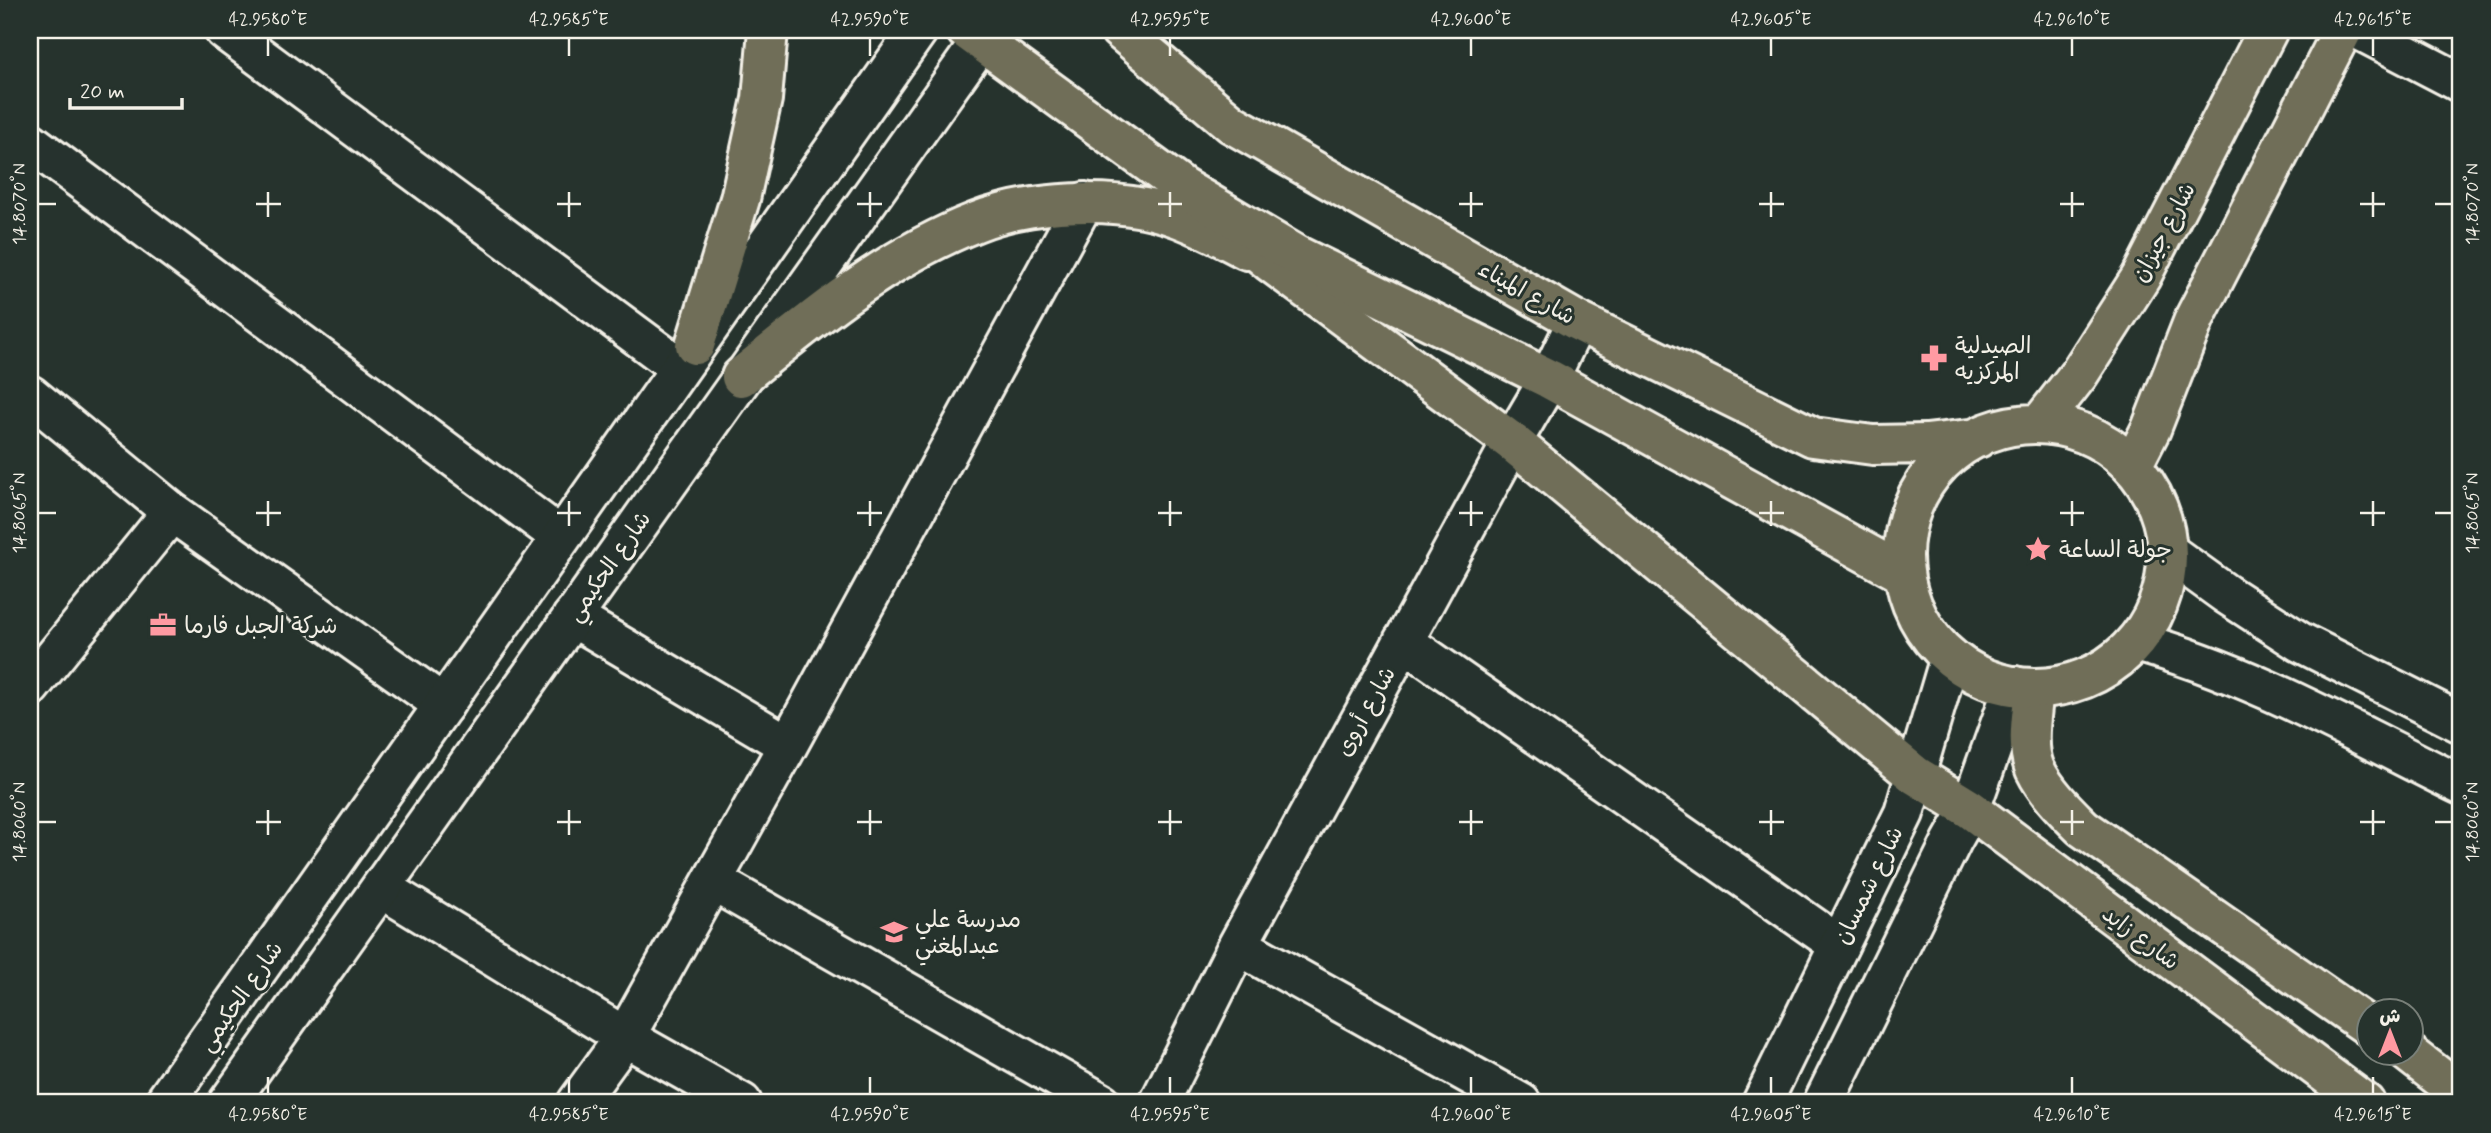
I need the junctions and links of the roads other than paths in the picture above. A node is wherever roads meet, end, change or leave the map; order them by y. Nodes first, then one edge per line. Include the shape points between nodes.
1 (224, 30) edge
2 (768, 30) edge
3 (918, 30) edge
4 (1120, 30) edge
5 (2268, 30) edge
6 (2343, 30) edge
7 (2359, 30) edge
8 (979, 33) edge
9 (2461, 83) edge
10 (30, 142) edge
11 (1183, 188) junction
12 (1084, 202) junction
13 (1270, 262) junction
14 (1577, 321) junction
15 (687, 356) junction
16 (741, 377) junction
17 (1549, 379) junction
18 (30, 395) edge
19 (2039, 424) junction
20 (1978, 438) junction
21 (1512, 442) junction
22 (2132, 466) junction
23 (172, 512) junction
24 (561, 537) junction
25 (2168, 552) junction
26 (1904, 574) junction
27 (572, 617) junction
28 (1404, 641) junction
29 (2136, 642) junction
30 (1950, 657) junction
31 (30, 687) edge
32 (2024, 687) junction
33 (444, 705) junction
34 (2461, 723) edge
35 (788, 745) junction
36 (1915, 775) junction
37 (2461, 785) edge
38 (1970, 809) junction
39 (712, 881) junction
40 (382, 888) junction
41 (1238, 945) junction
42 (1839, 945) junction
43 (2354, 1016) edge
44 (625, 1037) junction
45 (2424, 1065) edge
46 (2461, 1094) edge
47 (164, 1103) edge
48 (228, 1103) edge
49 (578, 1103) edge
50 (742, 1103) edge
51 (1102, 1103) edge
52 (1159, 1103) edge
53 (1521, 1103) edge
54 (1762, 1103) edge
55 (1823, 1103) edge
56 (2365, 1103) edge

1 - 15 street
2 - 15 main road via 762,99 740,199
3 - 15 street, شارع الحكيمي
4 - 14 main road, شارع الميناء via 1231,124
5 - 19 main road, شارع جيزان via 2140,277 2079,374
6 - 22 main road via 2195,317
7 - 9 street
8 - 11 main road
8 - 16 street, شارع الحكيمي
10 - 24 street
11 - 13 main road
11 - 17 main road via 1296,255
12 - 13 main road via 1144,208 1193,223
12 - 16 main road via 1039,206 977,221 911,253 824,309
12 - 35 street
13 - 21 main road
14 - 17 street, شارع أروى
14 - 20 main road, شارع الميناء via 1813,437 1873,445
15 - 24 street, شارع الحكيمي
16 - 27 street, شارع الحكيمي
17 - 21 street, شارع أروى
17 - 26 main road
18 - 23 street
19 - 20 main road via 2008,427
19 - 22 main road via 2074,430 2105,444
20 - 26 main road via 1950,456 1917,499 1904,541
21 - 28 street, شارع أروى
21 - 36 main road
22 - 25 main road via 2151,492 2163,521
23 - 31 street
23 - 33 street
24 - 33 street, شارع الحكيمي
25 - 29 main road via 2162,595
25 - 34 street via 2300,642
26 - 30 main road via 1919,620
27 - 35 street
27 - 40 street, شارع الحكيمي
28 - 41 street, شارع أروى
28 - 42 street
29 - 32 main road via 2107,668 2072,683
29 - 37 street via 2245,678
30 - 32 main road via 1979,676
30 - 36 street, شارع شمسان
32 - 38 street via 1997,728
32 - 43 main road via 2035,768 2055,799 2083,828
33 - 47 street, شارع الحكيمي
35 - 39 street
36 - 38 main road, شارع زايد
36 - 42 street, شارع شمسان via 1904,813
38 - 55 street
38 - 56 main road, شارع زايد
39 - 44 street
39 - 51 street
40 - 44 street
40 - 48 street, شارع الحكيمي
41 - 52 street, شارع أروى
41 - 53 street
42 - 54 street, شارع شمسان
44 - 49 street
44 - 50 street
45 - 46 main road

